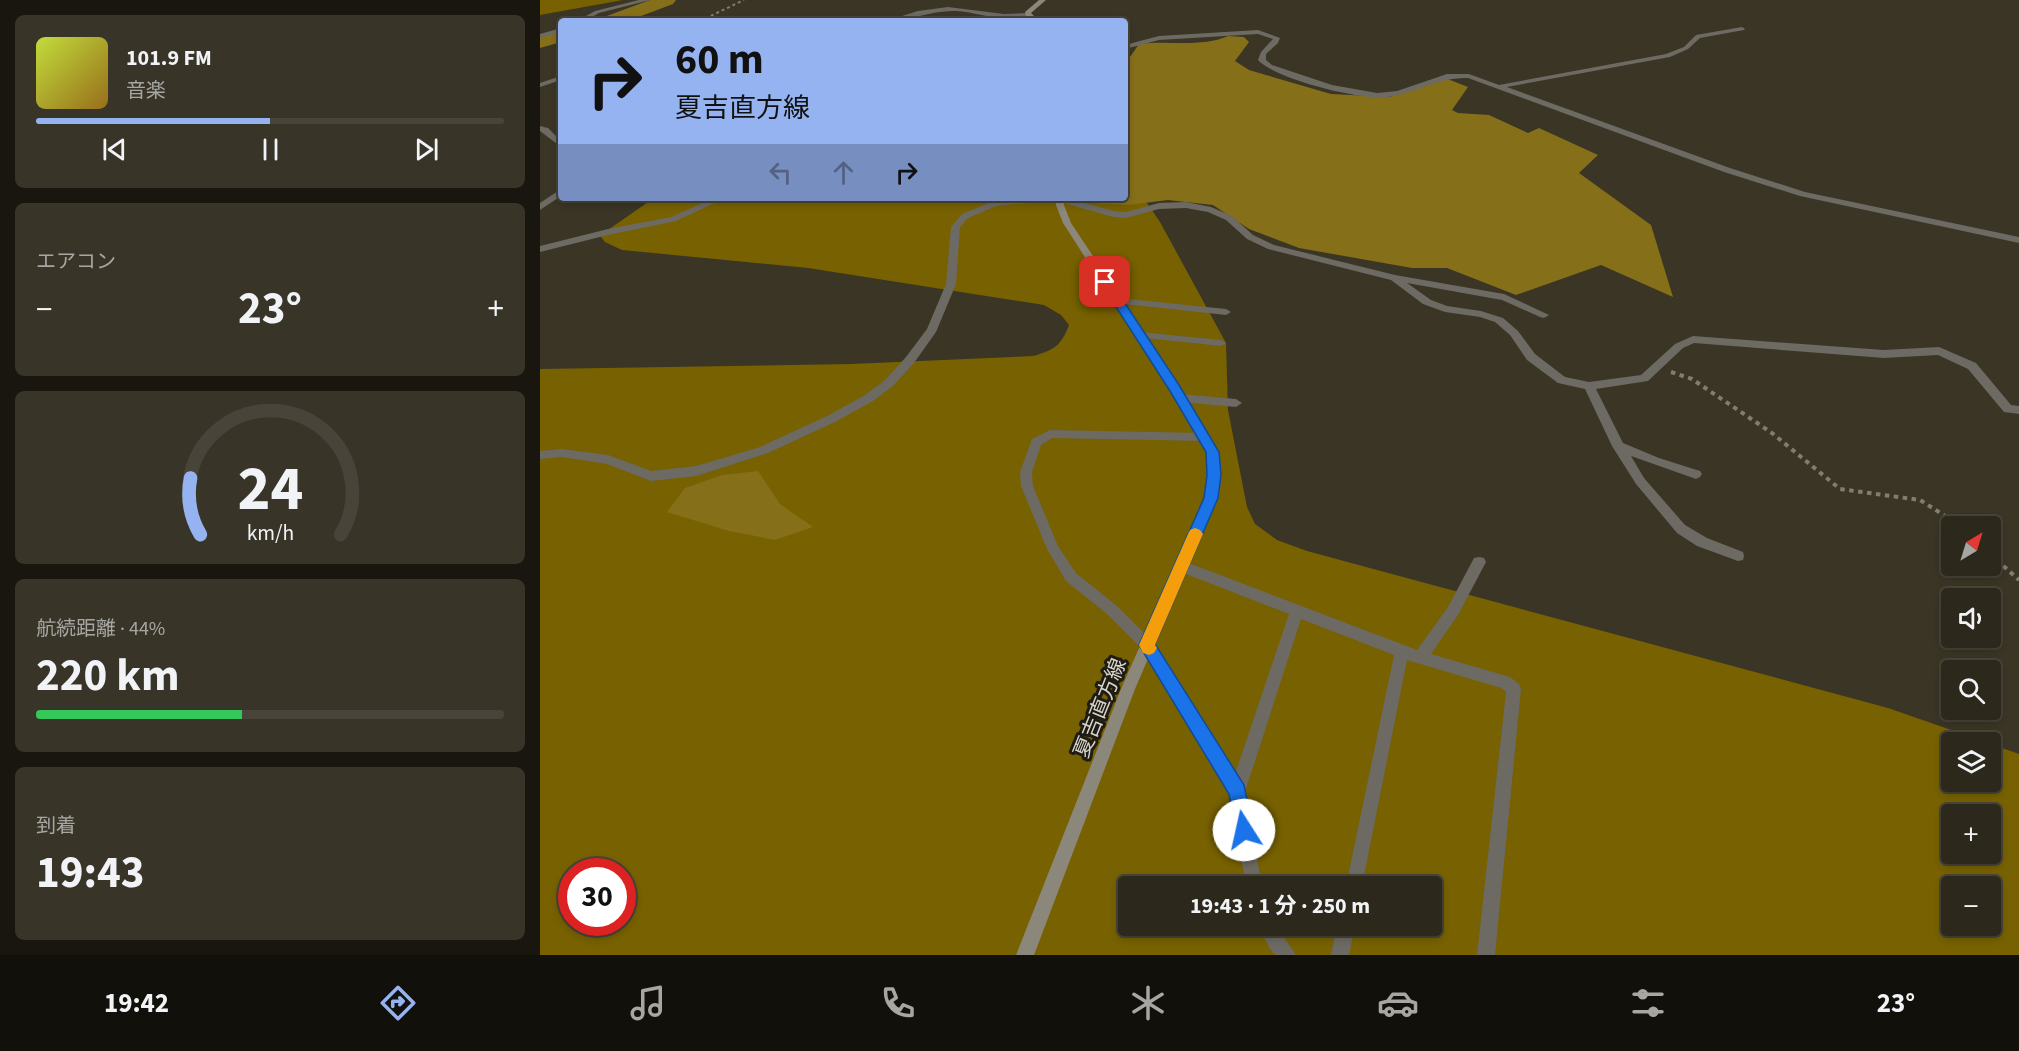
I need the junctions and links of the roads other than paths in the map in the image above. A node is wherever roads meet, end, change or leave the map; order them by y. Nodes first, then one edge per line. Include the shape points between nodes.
1 (647, 0) edge
2 (1043, 0) edge
3 (1028, 15) junction
4 (586, 18) edge
5 (898, 18) edge
6 (999, 18) edge
7 (1015, 18) edge
8 (1032, 18) edge
9 (1742, 28) dead end
10 (558, 31) edge
11 (540, 36) edge
12 (1128, 46) edge
13 (558, 79) edge
14 (540, 85) edge
15 (1501, 87) junction
16 (540, 128) edge
17 (558, 143) edge
18 (558, 194) edge
19 (715, 201) edge
20 (997, 201) edge
21 (1060, 201) edge
22 (1068, 201) edge
23 (540, 207) edge
24 (2019, 240) edge
25 (540, 249) edge
26 (1395, 278) junction
27 (1118, 301) junction
28 (1226, 312) dead end
29 (1544, 315) dead end
30 (1140, 335) junction
31 (1221, 343) dead end
32 (1589, 386) junction
33 (1181, 398) junction
34 (1236, 403) dead end
35 (2019, 410) edge
36 (1204, 437) junction
37 (1618, 446) junction
38 (540, 455) edge
39 (1696, 474) dead end
40 (1738, 556) dead end
41 (1479, 562) dead end
42 (1181, 566) junction
43 (1296, 611) junction
44 (1147, 645) junction
45 (1402, 652) junction
46 (1420, 658) junction
47 (1237, 792) junction
48 (1252, 876) edge
49 (1356, 876) edge
50 (1272, 936) edge
51 (1344, 936) edge
52 (1025, 955) edge
53 (1287, 955) edge
54 (1340, 955) edge
55 (1486, 955) edge

1 - 4 street
2 - 3 main road
3 - 7 street
3 - 8 main road
5 - 6 street via 934,9 965,9
9 - 15 street via 1698,36 1686,48 1668,56
10 - 11 street
12 - 15 street via 1159,38 1258,32 1277,38 1263,53 1262,60 1269,68 1338,89 1389,95 1455,74
13 - 14 street
15 - 24 street via 1803,194
16 - 17 street
18 - 23 street
19 - 25 street via 673,219
20 - 38 street via 965,216 956,227 951,284 932,330 889,383 850,409 764,450 696,471 651,476 608,460 562,453
21 - 27 main road, 夏吉直方線 via 1067,224
22 - 26 street via 1120,214 1177,205 1211,210 1271,247
26 - 29 street via 1504,297
26 - 32 street via 1436,306 1499,321 1514,333 1531,357 1562,380
27 - 28 street
27 - 30 main road, 夏吉直方線
30 - 31 street
30 - 33 main road, 夏吉直方線
32 - 35 street via 1644,378 1679,346 1694,339 1884,354 1939,351 1972,366 2008,409
32 - 37 street
33 - 34 street
33 - 36 main road, 夏吉直方線
36 - 42 main road, 夏吉直方線 via 1213,452 1211,498
36 - 44 street via 1050,434 1036,442 1026,472 1027,486 1053,549 1071,577
37 - 39 street
37 - 40 street via 1640,481 1681,529
41 - 46 street
42 - 43 street
42 - 44 main road, 夏吉直方線
43 - 45 street
43 - 47 street
44 - 47 street
44 - 52 main road, 夏吉直方線
45 - 46 street
45 - 49 street
46 - 55 street via 1505,682 1514,689
47 - 48 street
50 - 53 street
51 - 54 street

